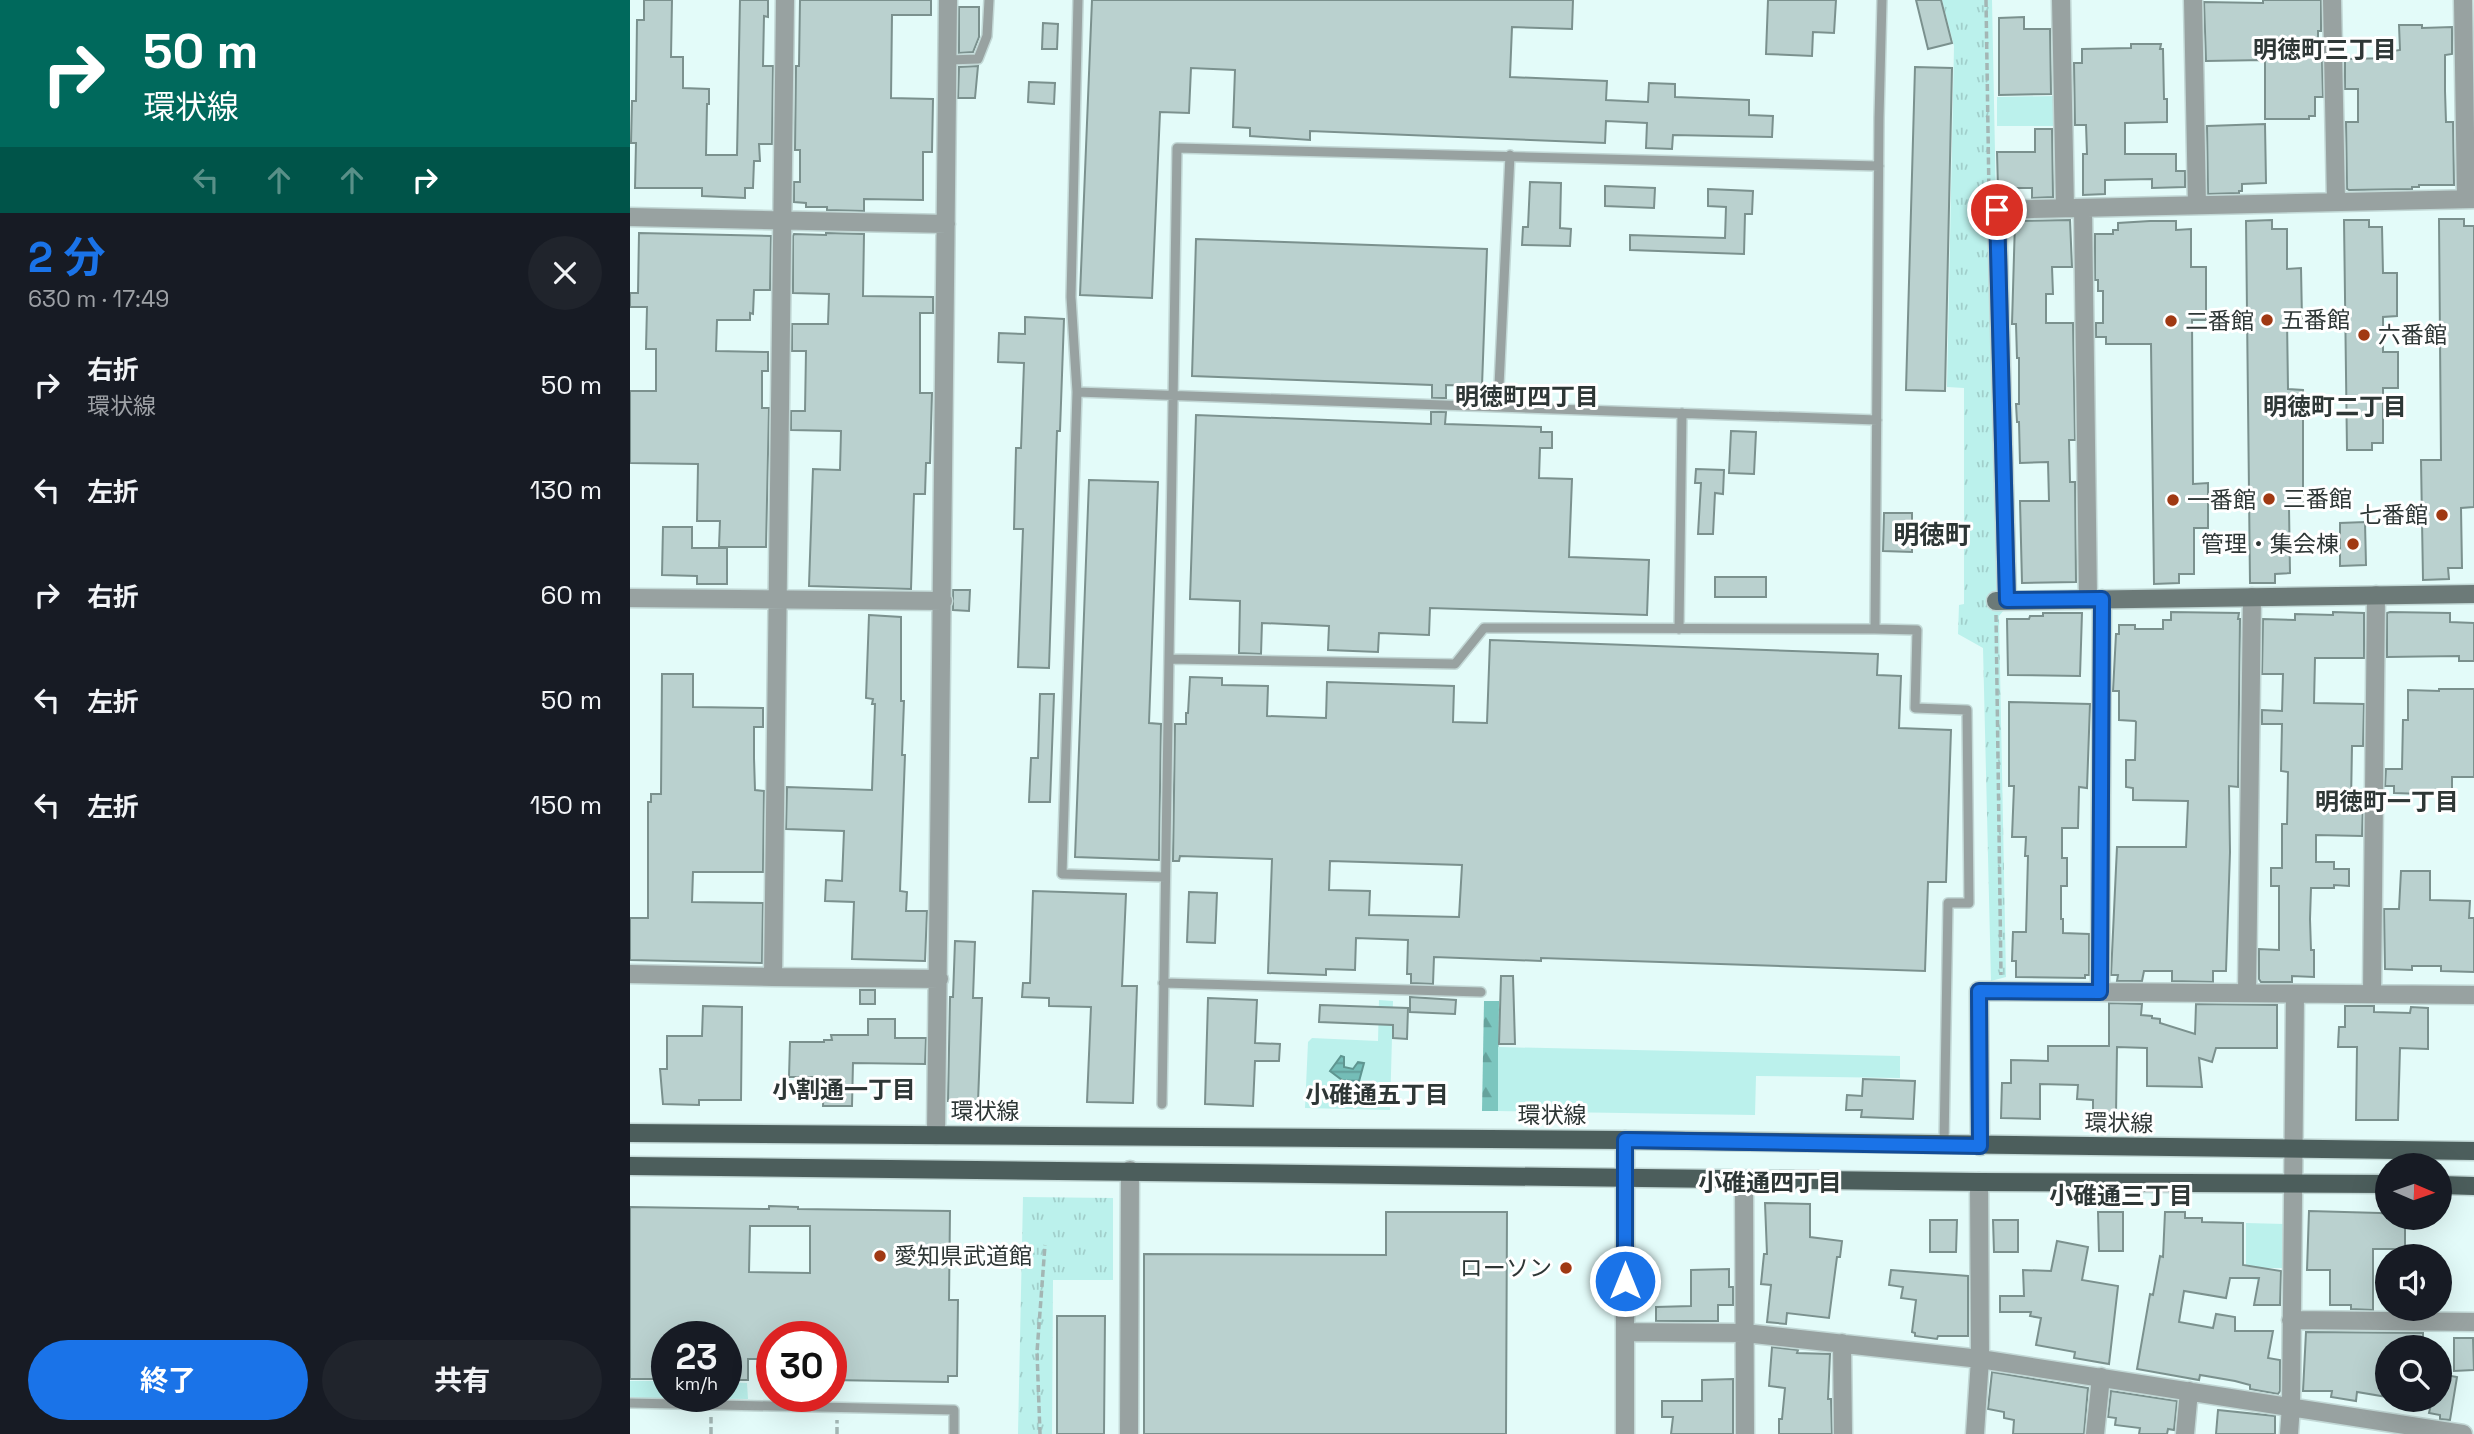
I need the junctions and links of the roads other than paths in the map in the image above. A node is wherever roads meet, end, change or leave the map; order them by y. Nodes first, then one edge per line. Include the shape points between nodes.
1 (785, 0) edge
2 (948, 0) edge
3 (989, 0) edge
4 (1078, 0) edge
5 (1882, 0) edge
6 (2061, 0) edge
7 (2193, 0) edge
8 (2332, 0) edge
9 (2463, 0) edge
10 (948, 60) junction
11 (1510, 155) junction
12 (1879, 166) junction
13 (2470, 199) edge
14 (2336, 202) junction
15 (2197, 205) junction
16 (2065, 208) junction
17 (2083, 208) junction
18 (630, 217) edge
19 (783, 220) junction
20 (946, 224) junction
21 (1077, 392) junction
22 (1174, 395) junction
23 (1498, 407) junction
24 (1682, 413) junction
25 (1877, 420) junction
26 (2474, 594) edge
27 (2376, 595) junction
28 (2252, 597) junction
29 (630, 598) edge
30 (778, 599) junction
31 (2095, 599) junction
32 (943, 601) junction
33 (1679, 629) junction
34 (1875, 629) junction
35 (1169, 659) junction
36 (1165, 877) junction
37 (630, 974) edge
38 (773, 976) junction
39 (939, 979) junction
40 (1163, 983) junction
41 (1481, 992) dead end
42 (2100, 992) junction
43 (2247, 993) junction
44 (2295, 993) junction
45 (2372, 994) junction
46 (2474, 995) edge
47 (1162, 1104) dead end
48 (630, 1133) edge
49 (936, 1135) junction
50 (1625, 1140) junction
51 (1944, 1146) junction
52 (1980, 1146) junction
53 (2292, 1149) junction
54 (2474, 1151) edge
55 (630, 1166) edge
56 (1130, 1170) junction
57 (1625, 1178) junction
58 (1744, 1180) junction
59 (1979, 1182) junction
60 (2292, 1182) junction
61 (2375, 1184) edge
62 (2452, 1185) edge
63 (2474, 1186) edge
64 (2291, 1320) junction
65 (2474, 1322) edge
66 (1625, 1332) junction
67 (1745, 1333) junction
68 (1842, 1343) junction
69 (1980, 1359) junction
70 (2101, 1377) junction
71 (2189, 1391) junction
72 (630, 1403) edge
73 (2291, 1406) junction
74 (954, 1434) edge
75 (1129, 1434) edge
76 (1625, 1434) edge
77 (1745, 1434) edge
78 (1843, 1434) edge
79 (1975, 1434) edge
80 (2095, 1434) edge
81 (2185, 1434) edge
82 (2288, 1434) edge
83 (2463, 1434) edge

1 - 19 street
2 - 10 street
3 - 10 lane via 987,36 978,59
4 - 21 lane via 1071,298
5 - 12 lane
6 - 16 street
7 - 15 street
8 - 14 street
9 - 13 street
10 - 20 street
11 - 12 lane
11 - 22 lane via 1177,148
11 - 23 lane
12 - 25 lane
13 - 14 street
14 - 15 street
15 - 17 street
16 - 17 street
16 - 31 street via 1993,210 2002,601
17 - 31 street
18 - 19 street
19 - 20 street
19 - 30 street
20 - 32 street
21 - 22 lane
21 - 36 lane via 1062,874
22 - 23 lane
22 - 35 lane
23 - 24 lane
24 - 25 lane
24 - 33 lane
25 - 34 lane
26 - 27 street
27 - 28 street
27 - 45 street
28 - 31 street
28 - 43 street
29 - 30 street
30 - 32 street
30 - 38 street
31 - 42 street
32 - 39 street
33 - 34 lane
33 - 35 lane via 1484,628 1455,664
34 - 51 lane via 1917,630 1915,708 1967,710 1969,903 1948,903
35 - 36 lane
36 - 40 lane
37 - 38 street
38 - 39 street
39 - 49 street
40 - 41 lane
40 - 47 lane
42 - 43 street
42 - 52 street via 1979,991
43 - 44 street
44 - 45 street
44 - 53 street
45 - 46 street
48 - 49 main road, 環状線
49 - 50 main road, 環状線
50 - 51 main road, 環状線
50 - 57 street
51 - 52 main road, 環状線
52 - 53 main road, 環状線
53 - 54 main road, 環状線
53 - 60 street
55 - 56 main road
56 - 57 main road
56 - 75 street
57 - 58 main road
57 - 66 street
58 - 59 main road
58 - 67 street
59 - 60 main road
59 - 69 street
60 - 61 main road
60 - 64 street
62 - 63 main road
64 - 65 street
64 - 73 street
66 - 67 street
66 - 76 street
67 - 68 street
67 - 77 street
68 - 69 street
68 - 78 street
69 - 70 street
69 - 79 street
70 - 71 street
70 - 80 street
71 - 73 street
71 - 81 street
72 - 74 lane via 954,1410
73 - 82 street
73 - 83 street

